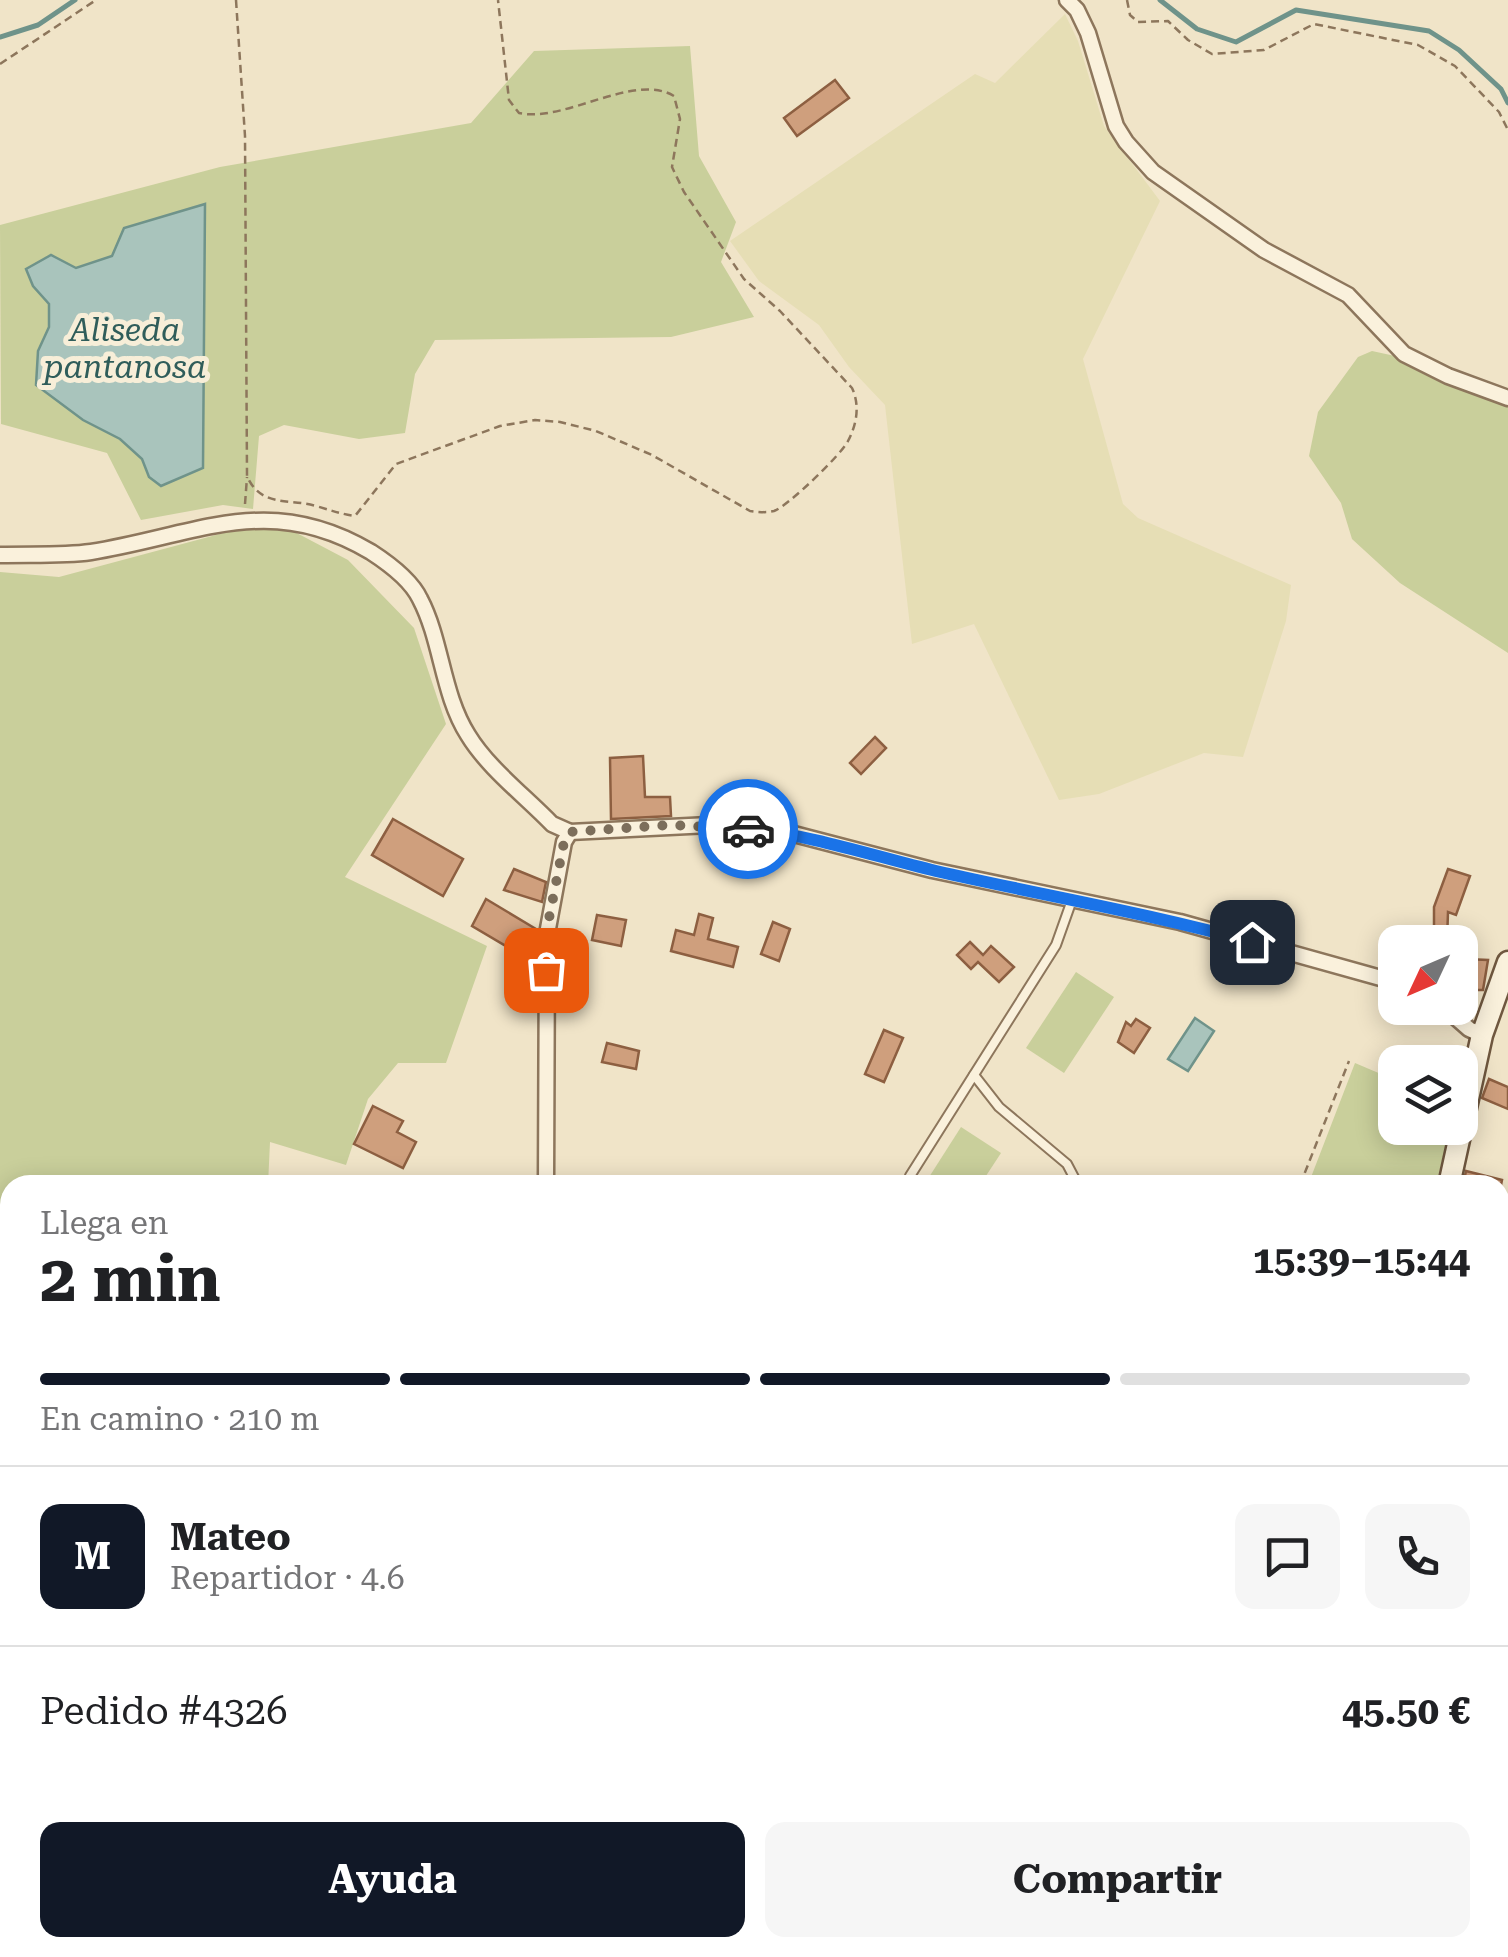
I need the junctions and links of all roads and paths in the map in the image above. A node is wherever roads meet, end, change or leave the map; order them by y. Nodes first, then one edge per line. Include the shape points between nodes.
1 (96, 0) edge
2 (236, 0) edge
3 (498, 0) edge
4 (1068, 0) edge
5 (1127, 0) edge
6 (0, 64) edge
7 (1508, 130) edge
8 (1508, 398) edge
9 (247, 476) junction
10 (243, 520) junction
11 (0, 555) edge
12 (570, 832) junction
13 (1072, 900) junction
14 (1508, 962) edge
15 (1378, 977) edge
16 (1464, 1025) edge
17 (1482, 1035) junction
18 (1349, 1061) dead end
19 (974, 1075) junction
20 (546, 1175) edge
21 (911, 1175) edge
22 (1073, 1175) edge
23 (1304, 1175) edge
24 (1451, 1175) edge

1 - 6 path
2 - 9 path via 245,136
3 - 9 path via 508,100 519,114 651,88 674,96 680,118 672,167 684,192 744,279 852,388 856,419 848,443 780,507 762,513 596,431 535,420 396,464 355,516 266,499
4 - 8 street via 1088,34 1116,126 1153,172 1264,250 1348,295 1404,354
5 - 7 path via 1138,22 1168,21 1212,54 1264,50 1314,24 1418,46 1455,66
9 - 10 path
10 - 11 street via 88,552
10 - 12 street via 308,524 342,535 411,585 468,736 552,824
12 - 13 street via 689,825 790,833
12 - 20 street via 546,934
13 - 15 street via 1180,922
13 - 19 lane via 1056,945
14 - 17 street
16 - 17 street
17 - 24 street
18 - 23 path
19 - 21 lane
19 - 22 lane via 999,1108

